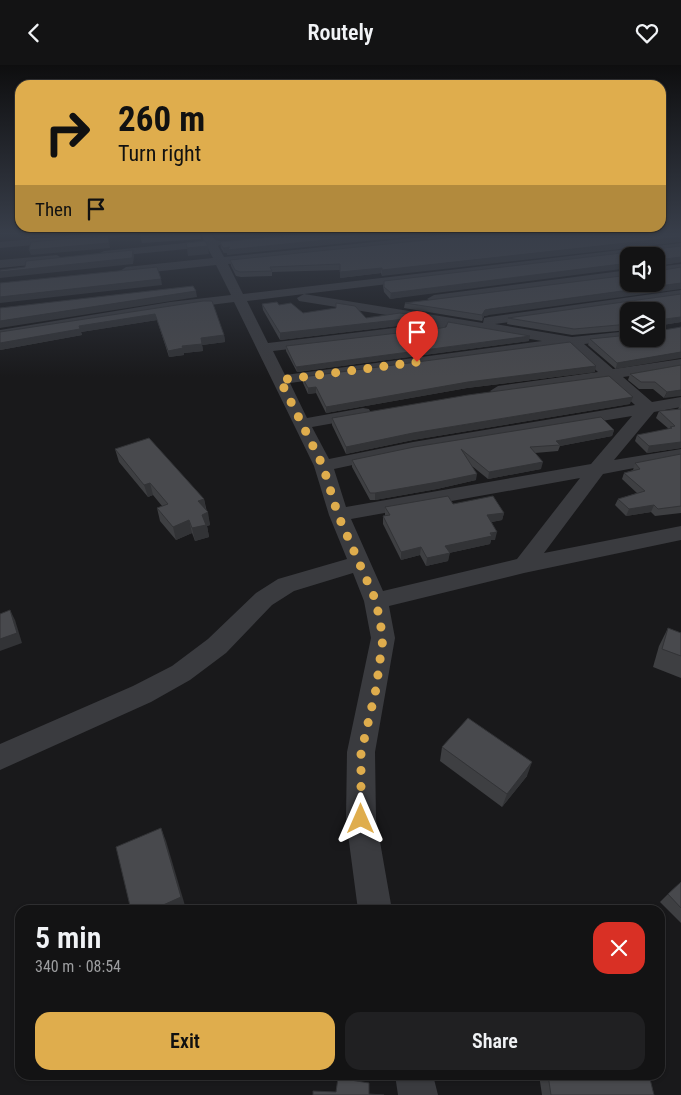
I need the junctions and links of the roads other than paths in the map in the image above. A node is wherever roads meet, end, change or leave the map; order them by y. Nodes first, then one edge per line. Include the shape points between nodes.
1 (216, 281) edge
2 (378, 281) edge
3 (574, 281) edge
4 (222, 284) junction
5 (278, 293) junction
6 (681, 294) edge
7 (365, 308) junction
8 (468, 324) junction
9 (0, 334) edge
10 (620, 336) edge
11 (572, 341) junction
12 (262, 348) junction
13 (681, 364) edge
14 (613, 376) junction
15 (280, 380) junction
16 (487, 393) edge
17 (681, 402) edge
18 (648, 408) junction
19 (380, 410) edge
20 (302, 424) junction
21 (681, 454) edge
22 (323, 466) junction
23 (596, 470) junction
24 (338, 515) junction
25 (681, 533) edge
26 (358, 564) junction
27 (524, 565) junction
28 (376, 601) junction
29 (0, 757) edge
30 (374, 905) edge
31 (415, 1080) edge
32 (418, 1095) edge

1 - 4 street
2 - 5 street
3 - 7 street
4 - 5 street
4 - 9 street via 92,318
4 - 12 street
5 - 7 street
6 - 8 street
7 - 8 street
8 - 11 street
8 - 12 street
10 - 11 street
11 - 14 street
11 - 15 street
12 - 15 street
13 - 14 street
14 - 16 street
14 - 18 street
15 - 20 street
17 - 18 street
18 - 22 street via 413,447
18 - 23 street
19 - 20 street
20 - 22 street
21 - 23 street
22 - 24 street
23 - 24 street
23 - 27 street
24 - 26 street
25 - 27 street
26 - 28 street
26 - 29 street via 286,585 264,599 217,646 181,673 142,694
27 - 28 street
28 - 30 street via 383,638 376,689 361,753 361,819
31 - 32 street

